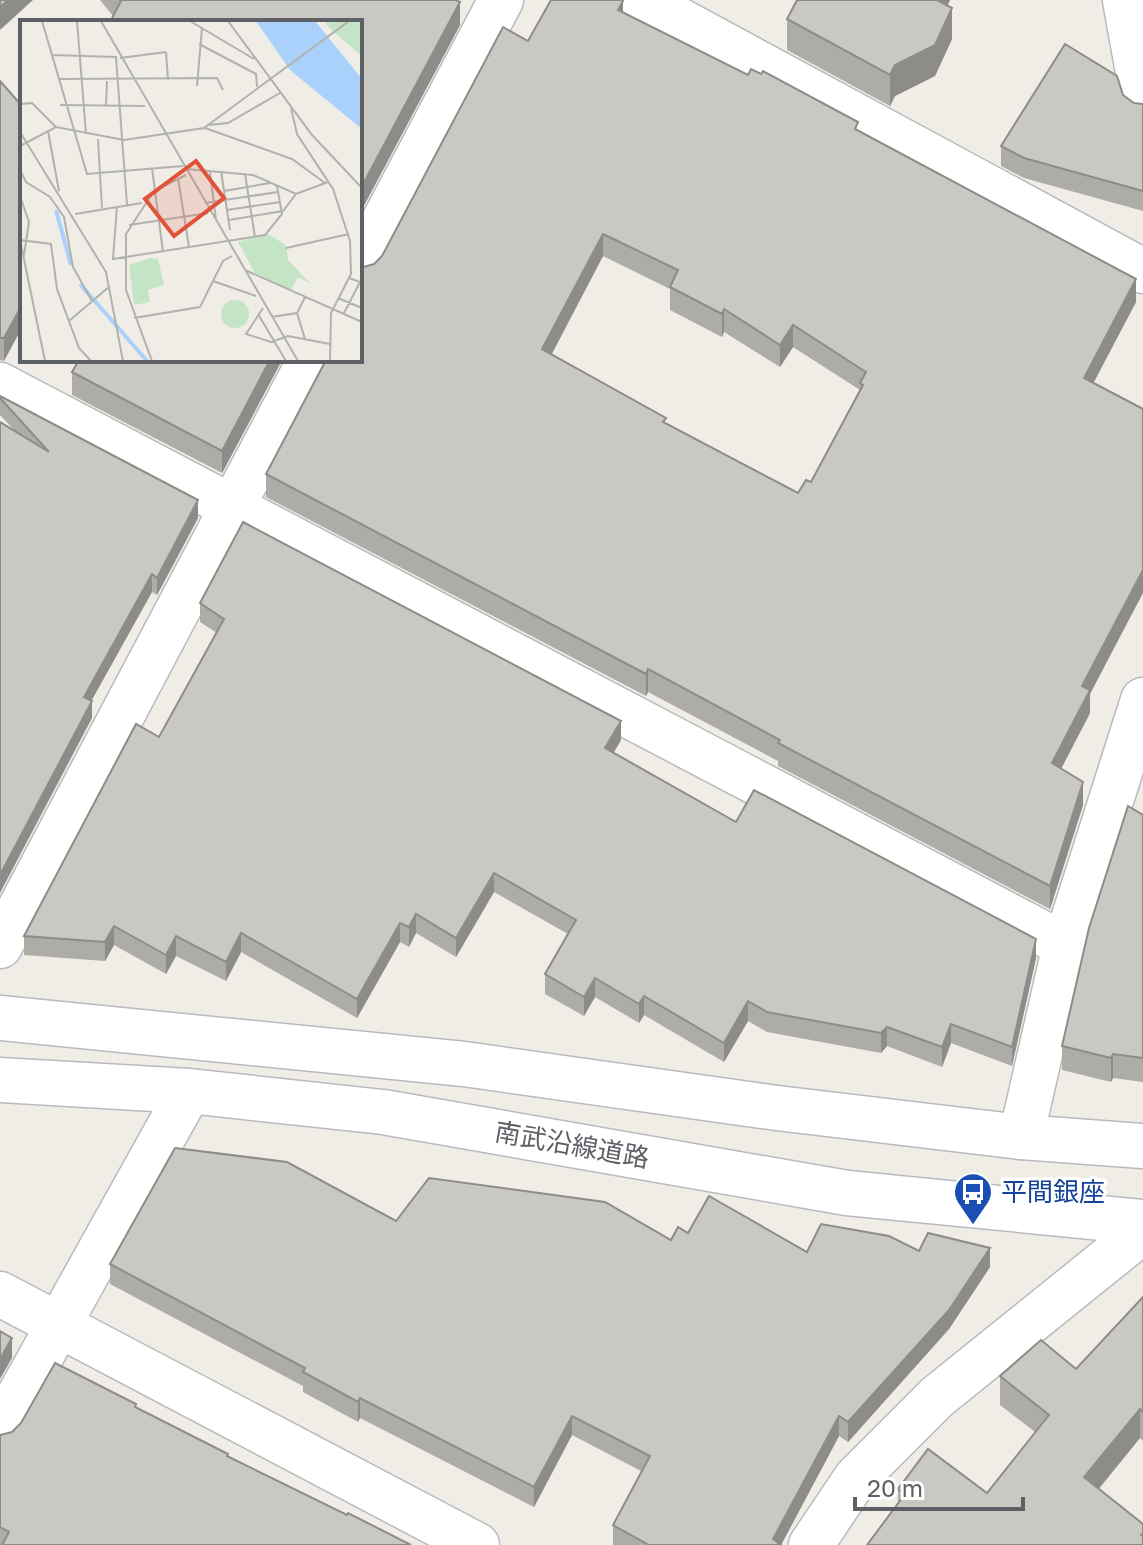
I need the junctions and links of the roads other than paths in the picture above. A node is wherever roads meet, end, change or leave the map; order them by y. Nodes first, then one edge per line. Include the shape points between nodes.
1 (501, 0) edge
2 (642, 0) edge
3 (1125, 0) edge
4 (1143, 100) edge
5 (362, 262) edge
6 (1143, 271) edge
7 (309, 362) edge
8 (0, 385) edge
9 (232, 507) junction
10 (1143, 700) edge
11 (1065, 945) junction
12 (0, 946) edge
13 (0, 1018) edge
14 (0, 1080) edge
15 (189, 1091) junction
16 (1021, 1137) junction
17 (1143, 1146) edge
18 (1143, 1222) edge
19 (1143, 1231) edge
20 (0, 1294) edge
21 (58, 1326) junction
22 (0, 1430) edge
23 (477, 1545) edge
24 (811, 1545) edge

1 - 5 street
2 - 6 street
3 - 4 street
7 - 9 street
8 - 9 street
9 - 11 street
9 - 12 street
10 - 11 street
11 - 16 street
13 - 16 street via 464,1064
14 - 15 street, 南武沿線道路
15 - 18 street, 南武沿線道路 via 383,1112 847,1193
15 - 21 street
16 - 17 street
19 - 24 street via 937,1397 856,1478
20 - 21 street
21 - 22 street
21 - 23 street

